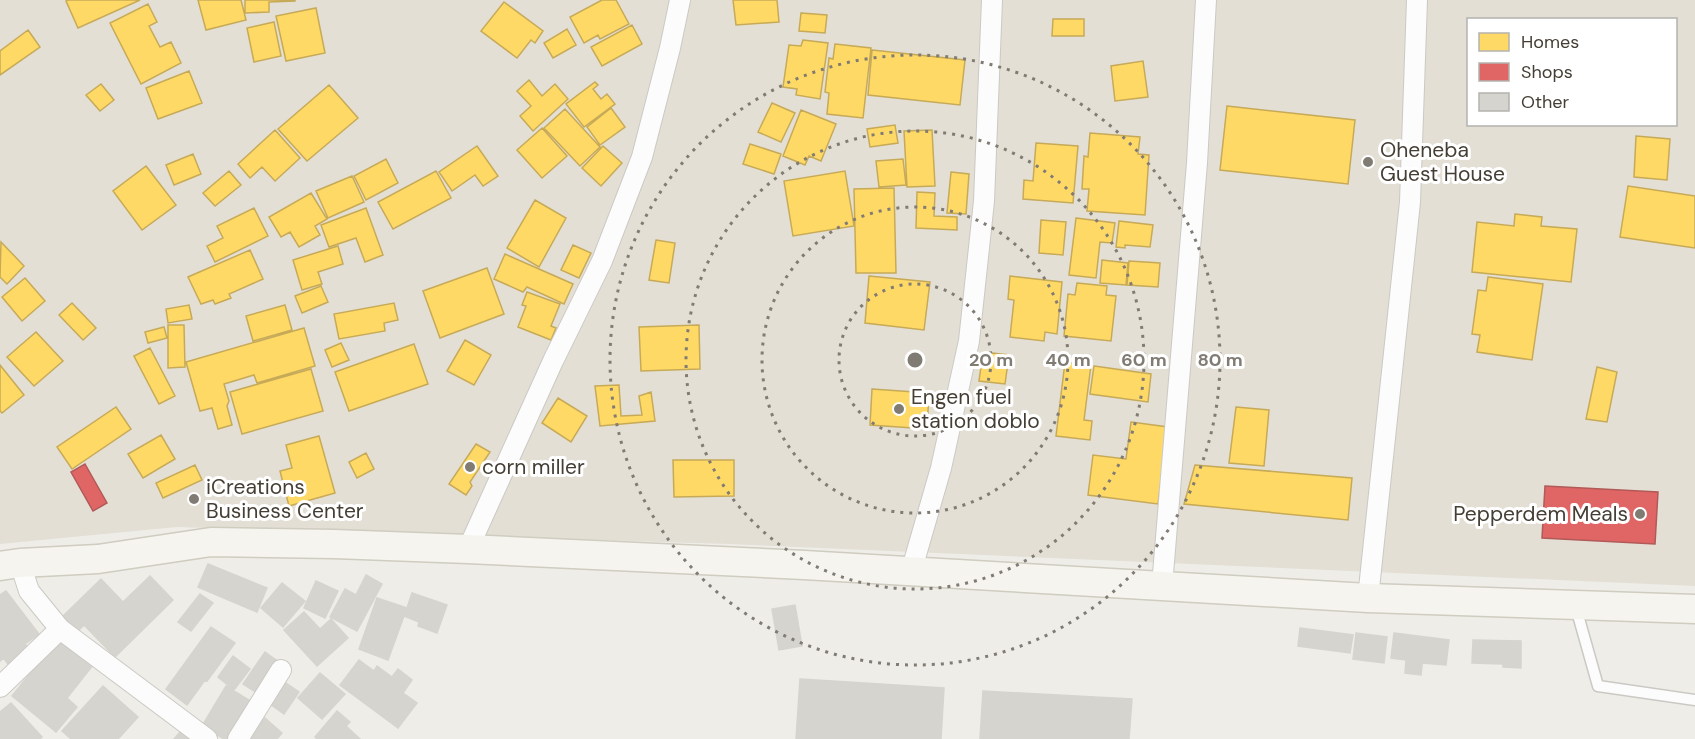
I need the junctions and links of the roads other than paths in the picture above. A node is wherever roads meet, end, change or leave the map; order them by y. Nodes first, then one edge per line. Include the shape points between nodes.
1 (680, 0) edge
2 (992, 0) edge
3 (1206, 0) edge
4 (1417, 0) edge
5 (468, 549) junction
6 (10, 564) edge
7 (911, 572) junction
8 (1162, 586) junction
9 (1368, 598) junction
10 (1575, 604) junction
11 (1695, 609) edge
12 (60, 629) junction
13 (281, 670) dead end
14 (0, 687) edge
15 (1695, 700) edge
16 (207, 739) edge
17 (238, 739) edge

1 - 5 street via 642,157 602,261
2 - 7 street via 984,201 969,341 941,468
3 - 8 street via 1197,163
4 - 9 street via 1410,202
5 - 6 main road via 211,542 98,559
5 - 7 main road
6 - 12 street
7 - 8 main road
8 - 9 main road
9 - 10 main road
10 - 11 main road
10 - 15 lane via 1598,686
12 - 14 street
12 - 16 street
13 - 17 street

